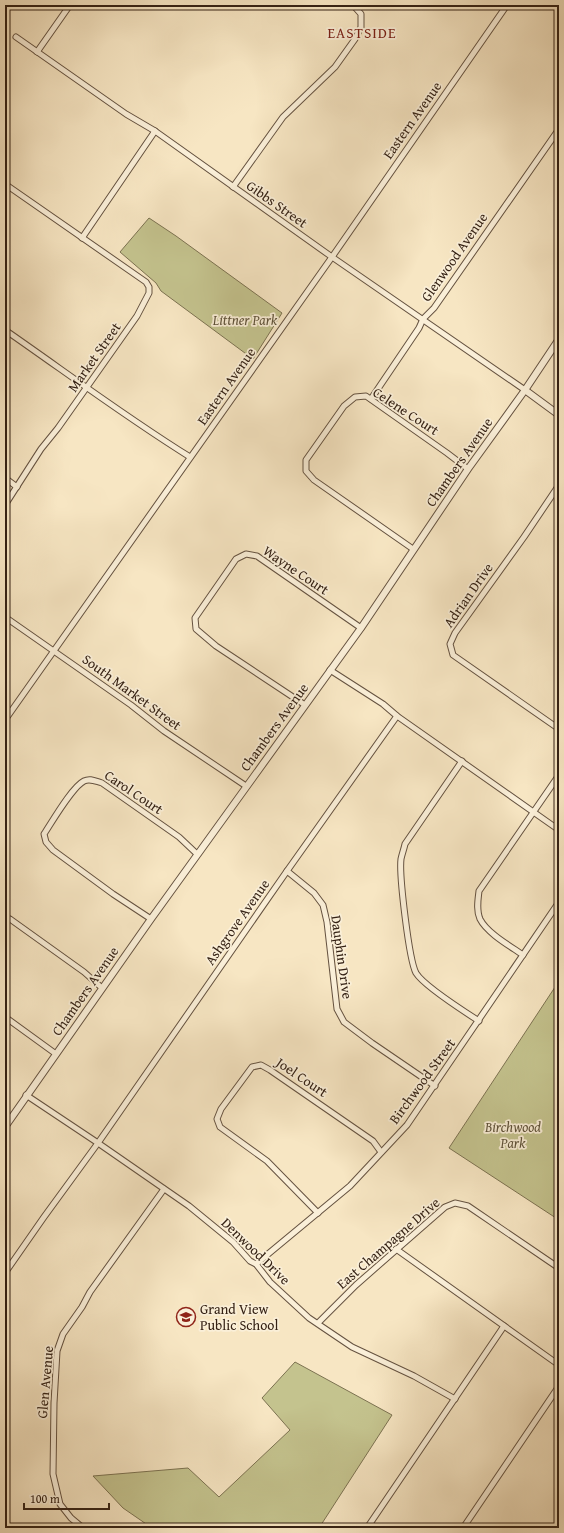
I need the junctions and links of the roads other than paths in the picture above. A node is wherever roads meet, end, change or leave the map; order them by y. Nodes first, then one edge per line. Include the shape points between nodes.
1 (70, 5) edge
2 (353, 5) edge
3 (507, 5) edge
4 (16, 37) dead end
5 (37, 52) junction
6 (559, 129) edge
7 (155, 131) junction
8 (5, 184) edge
9 (233, 187) junction
10 (82, 238) junction
11 (332, 257) junction
12 (423, 319) junction
13 (5, 330) edge
14 (559, 339) edge
15 (88, 388) junction
16 (525, 390) junction
17 (371, 399) junction
18 (559, 415) edge
19 (190, 457) junction
20 (468, 469) junction
21 (5, 478) edge
22 (559, 484) edge
23 (17, 487) junction
24 (5, 505) edge
25 (413, 549) junction
26 (5, 617) edge
27 (361, 628) junction
28 (54, 652) junction
29 (330, 670) junction
30 (304, 705) junction
31 (397, 716) junction
32 (5, 720) edge
33 (559, 729) edge
34 (462, 761) junction
35 (559, 775) edge
36 (246, 786) junction
37 (534, 812) junction
38 (559, 830) edge
39 (197, 854) junction
40 (287, 871) junction
41 (559, 902) edge
42 (5, 917) edge
43 (151, 919) junction
44 (523, 955) junction
45 (102, 988) junction
46 (5, 1017) edge
47 (479, 1022) junction
48 (56, 1054) junction
49 (435, 1086) junction
50 (26, 1095) junction
51 (5, 1127) edge
52 (98, 1143) junction
53 (381, 1152) junction
54 (164, 1189) junction
55 (318, 1212) junction
56 (396, 1249) junction
57 (256, 1264) junction
58 (559, 1268) edge
59 (5, 1273) edge
60 (318, 1323) junction
61 (504, 1326) junction
62 (559, 1364) edge
63 (559, 1386) edge
64 (455, 1399) junction
65 (83, 1528) edge
66 (367, 1528) edge
67 (463, 1528) edge

1 - 5 street
2 - 9 street via 360,14 361,27 354,39 335,67 283,117
3 - 11 street, Eastern Avenue
4 - 5 street, Gibbs Street
5 - 7 street, Gibbs Street via 126,114
6 - 12 street, Glenwood Avenue via 434,308
7 - 9 street, Gibbs Street
7 - 10 street
8 - 10 street
9 - 11 street, Gibbs Street
10 - 15 street, Market Street via 146,282 149,287 137,316
11 - 12 street, Gibbs Street
11 - 19 street, Eastern Avenue
12 - 16 street, Gibbs Street
12 - 17 street, Glenwood Avenue
13 - 15 street
14 - 16 street, Chambers Avenue
15 - 19 street via 145,430
15 - 23 street, Market Street via 41,449
16 - 18 street
16 - 20 street, Chambers Avenue
17 - 20 street, Celene Court
17 - 25 street, Celene Court via 366,396 355,397 344,406 306,460 306,471 314,480
19 - 28 street, Eastern Avenue
20 - 25 street, Chambers Avenue
21 - 23 street
22 - 33 street, Adrian Drive via 455,632 450,644 453,655
23 - 24 street, Market Street
25 - 27 street, Chambers Avenue
26 - 28 street, South Market Street
27 - 29 street, Chambers Avenue
27 - 30 street, Wayne Court via 257,556 246,554 236,559 195,618 196,629 216,646
28 - 32 street, Eastern Avenue
28 - 36 street, South Market Street
29 - 30 street, Chambers Avenue
29 - 31 street
30 - 36 street, Chambers Avenue
31 - 34 street
31 - 40 street, Ashgrove Avenue
34 - 37 street
34 - 47 street via 405,844 401,860 401,877 411,960 417,974 427,985
35 - 37 street
36 - 39 street, Chambers Avenue
37 - 38 street
37 - 44 street via 479,891 477,906 480,919 488,929
39 - 43 street, Chambers Avenue
39 - 43 street, Carol Court via 179,837 102,783 91,779 83,781 74,790 44,834 46,842 53,850 113,894
40 - 49 street, Dauphin Drive via 314,893 323,905 337,1009 344,1022
40 - 52 street, Ashgrove Avenue
41 - 44 street, Birchwood Street
42 - 45 street via 84,972
43 - 45 street, Chambers Avenue
44 - 47 street, Birchwood Street
45 - 48 street, Chambers Avenue
46 - 48 street
47 - 49 street, Birchwood Street
48 - 50 street, Chambers Avenue
49 - 53 street, Birchwood Street via 407,1125
50 - 51 street, Chambers Avenue
50 - 52 street, Denwood Drive
52 - 54 street, Denwood Drive
52 - 59 street, Ashgrove Avenue
53 - 55 street, Birchwood Street via 350,1186
53 - 55 street, Joel Court via 373,1141 270,1070 261,1065 252,1067 221,1109 217,1119 220,1127 267,1161
54 - 57 street, Denwood Drive via 189,1206
54 - 65 street, Glen Avenue via 90,1292 63,1334 57,1351 53,1474 60,1504
55 - 57 street, Birchwood Street
56 - 58 street, East Champagne Drive via 445,1207 456,1203 468,1206
56 - 60 street, East Champagne Drive
56 - 61 street
57 - 60 street, Denwood Drive via 270,1282 309,1318
60 - 64 street, Denwood Drive via 352,1346
61 - 62 street
61 - 64 street
63 - 67 street
64 - 66 street

